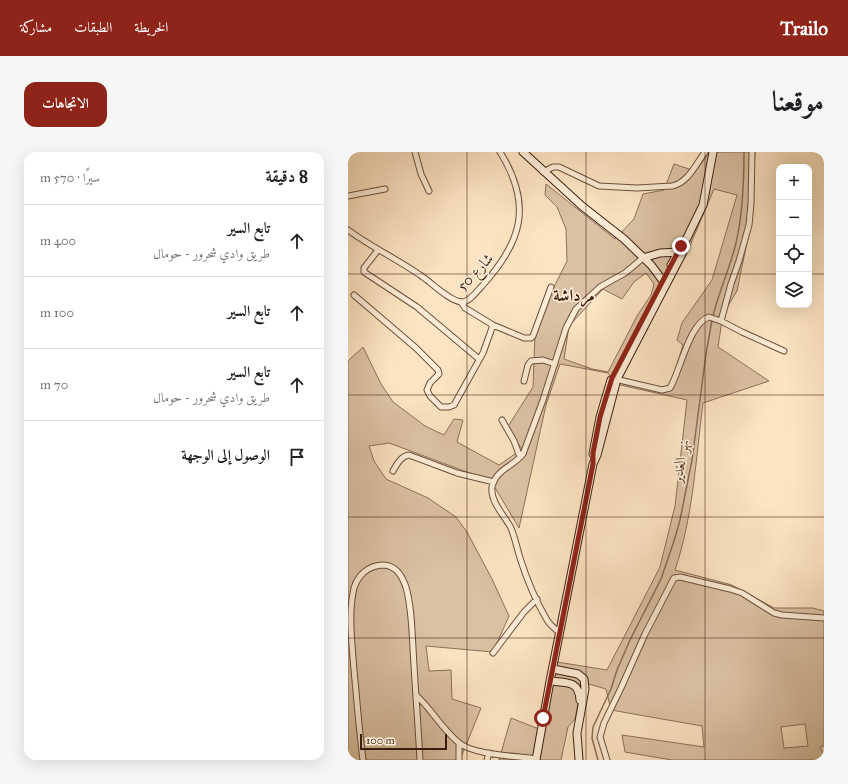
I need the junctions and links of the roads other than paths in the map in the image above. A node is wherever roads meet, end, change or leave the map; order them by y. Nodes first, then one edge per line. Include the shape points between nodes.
1 (415, 152) edge
2 (500, 152) edge
3 (522, 152) edge
4 (705, 152) edge
5 (714, 152) edge
6 (752, 152) edge
7 (543, 172) junction
8 (385, 189) dead end
9 (429, 191) dead end
10 (348, 196) edge
11 (348, 230) edge
12 (378, 250) junction
13 (680, 253) junction
14 (643, 258) junction
15 (663, 281) junction
16 (551, 286) dead end
17 (354, 295) dead end
18 (656, 298) junction
19 (461, 302) junction
20 (720, 321) junction
21 (493, 325) junction
22 (784, 351) dead end
23 (479, 359) junction
24 (555, 364) junction
25 (614, 379) junction
26 (524, 381) dead end
27 (502, 420) dead end
28 (520, 457) junction
29 (393, 471) dead end
30 (494, 482) junction
31 (537, 599) junction
32 (824, 618) edge
33 (560, 633) junction
34 (493, 653) dead end
35 (552, 669) junction
36 (550, 681) junction
37 (417, 696) junction
38 (580, 708) junction
39 (458, 743) junction
40 (489, 753) junction
41 (363, 760) edge
42 (420, 760) edge
43 (459, 760) edge
44 (487, 760) edge
45 (536, 760) edge
46 (579, 760) edge
47 (607, 760) edge

1 - 9 street
2 - 19 street, شارع 50 via 518,194 519,220 516,234 509,251 492,273 468,299
3 - 7 main road
4 - 7 street via 684,180 672,186 599,186 558,167
5 - 13 main road via 703,205
6 - 20 street via 749,225
7 - 14 main road via 624,239
8 - 10 street
11 - 12 street, شارع 50
12 - 19 street, شارع 50
12 - 23 street via 364,268 364,272 417,306
13 - 14 main road
13 - 15 main road
13 - 18 main road
14 - 15 main road
14 - 24 street via 625,273 600,287 576,309 566,328
15 - 18 main road
16 - 21 street via 531,338 524,338
17 - 23 street via 438,370 427,390 441,407 454,404
18 - 25 main road
19 - 21 street via 465,308
20 - 22 street
20 - 25 street via 709,317 702,321 688,343 670,388 662,390
21 - 23 street
24 - 26 street via 543,360 531,361
24 - 28 street
25 - 33 main road via 593,464
27 - 28 street
28 - 30 street via 503,470
29 - 30 street via 404,456 410,455 457,473
30 - 31 street via 494,498 510,527 522,565
31 - 33 street via 547,620
31 - 34 street
32 - 47 street via 774,613 742,593 680,577 674,578 604,723 600,737
33 - 35 main road
35 - 36 main road
35 - 38 main road via 582,677 585,689
36 - 38 main road via 571,683 576,686 580,694
36 - 45 main road
37 - 39 street
37 - 41 street via 406,587 399,573 390,566 372,567 357,580 350,608
37 - 42 street
38 - 46 main road via 577,733
39 - 40 street
39 - 43 street
40 - 44 street
40 - 45 street

